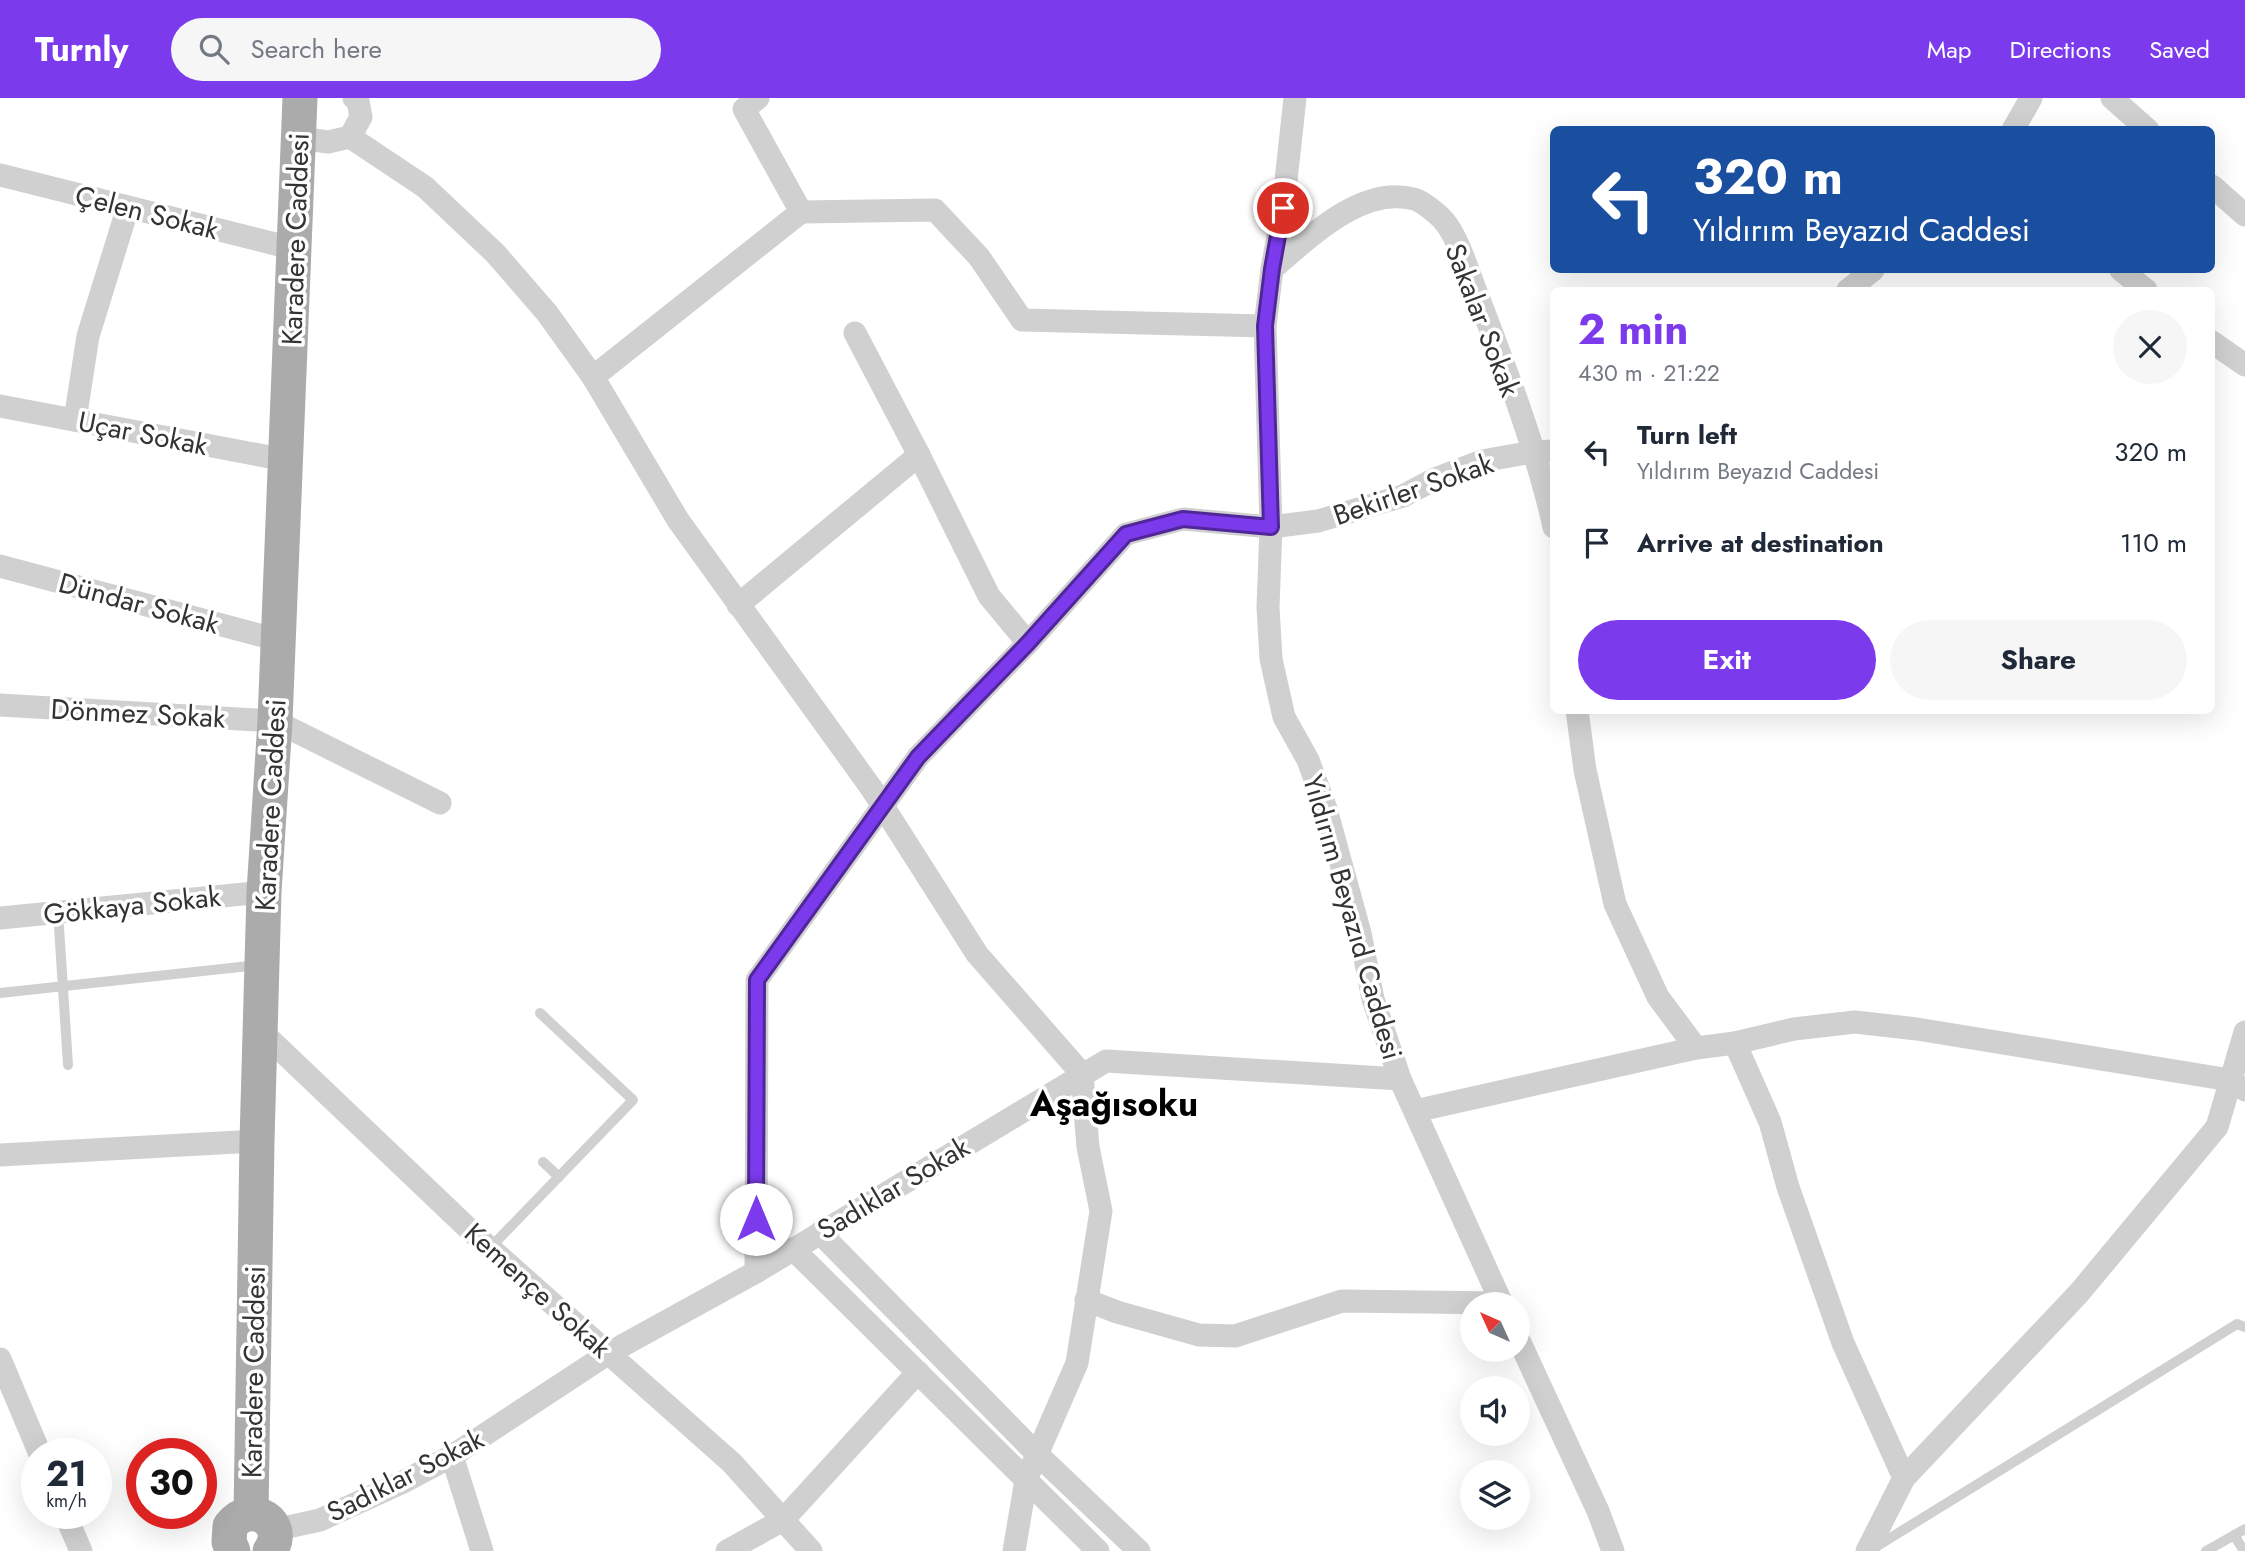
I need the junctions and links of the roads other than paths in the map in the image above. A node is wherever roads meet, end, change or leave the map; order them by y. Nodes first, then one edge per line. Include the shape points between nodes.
1 (300, 98) edge
2 (354, 98) edge
3 (1295, 98) edge
4 (2031, 98) edge
5 (2112, 98) edge
6 (742, 102) edge
7 (2015, 126) edge
8 (2144, 126) edge
9 (350, 136) junction
10 (300, 138) junction
11 (0, 175) edge
12 (2215, 189) edge
13 (128, 207) junction
14 (802, 212) junction
15 (2245, 215) edge
16 (295, 249) junction
17 (1272, 269) junction
18 (1868, 273) edge
19 (2125, 273) edge
20 (1852, 287) edge
21 (2142, 287) edge
22 (1265, 326) junction
23 (855, 333) dead end
24 (2215, 344) edge
25 (2245, 365) edge
26 (593, 377) junction
27 (0, 406) edge
28 (75, 420) junction
29 (1543, 451) edge
30 (919, 456) junction
31 (286, 460) junction
32 (1550, 499) edge
33 (1271, 527) junction
34 (0, 566) edge
35 (738, 604) junction
36 (278, 640) junction
37 (1028, 643) junction
38 (0, 705) edge
39 (1578, 714) edge
40 (275, 721) junction
41 (440, 803) dead end
42 (882, 806) junction
43 (264, 892) junction
44 (58, 912) junction
45 (0, 918) edge
46 (263, 965) junction
47 (63, 986) junction
48 (0, 993) edge
49 (540, 1013) dead end
50 (261, 1031) junction
51 (2245, 1032) edge
52 (1735, 1043) junction
53 (1696, 1048) junction
54 (68, 1065) dead end
55 (1082, 1074) junction
56 (1400, 1079) junction
57 (2238, 1085) edge
58 (1415, 1111) junction
59 (257, 1141) junction
60 (0, 1156) edge
61 (543, 1162) dead end
62 (559, 1177) junction
63 (820, 1233) junction
64 (490, 1248) junction
65 (793, 1249) junction
66 (756, 1272) junction
67 (1497, 1292) edge
68 (1086, 1300) junction
69 (1460, 1303) edge
70 (2245, 1327) edge
71 (609, 1353) junction
72 (0, 1359) edge
73 (1529, 1362) edge
74 (918, 1372) junction
75 (33, 1438) edge
76 (1036, 1453) junction
77 (452, 1456) junction
78 (1904, 1478) junction
79 (1026, 1480) junction
80 (783, 1520) junction
81 (71, 1529) edge
82 (2245, 1529) edge
83 (265, 1531) edge
84 (2234, 1535) junction
85 (81, 1551) edge
86 (233, 1551) edge
87 (482, 1551) edge
88 (726, 1551) edge
89 (811, 1551) edge
90 (1014, 1551) edge
91 (1098, 1551) edge
92 (1139, 1551) edge
93 (1614, 1551) edge
94 (1868, 1551) edge
95 (2206, 1551) edge
96 (2244, 1551) edge

1 - 10 main road, Karadere Caddesi
2 - 9 street via 361,117
3 - 17 street, Yıldırım Beyazıd Caddesi
4 - 7 street
5 - 8 street
6 - 14 street
9 - 10 street via 328,142
9 - 26 street via 425,187 495,253 547,313
10 - 16 main road, Karadere Caddesi
11 - 13 street, Çelen Sokak
12 - 15 street
13 - 16 street, Çelen Sokak
13 - 28 street via 88,336
14 - 22 street via 935,209 979,257 1022,320
14 - 26 street
16 - 31 main road, Karadere Caddesi
17 - 22 street, Yıldırım Beyazıd Caddesi
17 - 29 street, Sakalar Sokak via 1335,217 1380,197 1416,199 1444,221 1462,255
18 - 20 street
19 - 21 street
22 - 33 street, Yıldırım Beyazıd Caddesi
23 - 30 street
24 - 25 street
26 - 35 street via 678,520
27 - 28 street, Uçar Sokak
28 - 31 street, Uçar Sokak
29 - 32 street, Sakalar Sokak
29 - 33 street, Bekirler Sokak via 1482,461 1402,496 1318,521
30 - 35 street
30 - 37 street via 989,596
31 - 36 main road, Karadere Caddesi
33 - 37 street, Bekirler Sokak via 1183,519 1126,534
33 - 56 street, Yıldırım Beyazıd Caddesi via 1271,659 1284,717 1308,760 1326,809 1373,999
34 - 36 street, Dündar Sokak
35 - 42 street
36 - 40 main road, Karadere Caddesi
37 - 42 street, Bekirler Sokak via 918,757
38 - 40 street, Dönmez Sokak
39 - 53 street via 1585,770 1615,904 1658,997
40 - 41 street
40 - 43 main road, Karadere Caddesi
42 - 55 street via 977,954
42 - 66 street, Bekirler Sokak via 757,980
43 - 44 street, Gökkaya Sokak
43 - 46 main road, Karadere Caddesi
44 - 45 street, Gökkaya Sokak
44 - 47 lane
46 - 47 lane
46 - 50 main road, Karadere Caddesi
47 - 48 lane
47 - 54 lane
49 - 62 lane via 633,1100
50 - 59 main road, Karadere Caddesi
50 - 64 street, Kemençe Sokak
51 - 57 street
52 - 53 street
52 - 57 street via 1794,1029 1855,1022
52 - 78 street via 1770,1122 1843,1343
53 - 58 street
55 - 56 street, Sadıklar Sokak via 1106,1061
55 - 63 street, Sadıklar Sokak
55 - 68 street via 1087,1147 1101,1211
56 - 58 street, Yıldırım Beyazıd Caddesi
57 - 78 street via 2217,1127 2079,1293
58 - 67 street, Yıldırım Beyazıd Caddesi
59 - 60 street
59 - 83 main road, Karadere Caddesi
61 - 62 lane
62 - 64 lane
63 - 65 street, Sadıklar Sokak
63 - 76 street
64 - 71 street, Kemençe Sokak
65 - 66 street, Sadıklar Sokak
65 - 74 street
66 - 71 street, Sadıklar Sokak
68 - 69 street via 1199,1335 1235,1336 1342,1301
68 - 76 street via 1077,1363
70 - 94 lane via 2237,1324
71 - 77 street, Sadıklar Sokak
71 - 80 street, Kemençe Sokak via 732,1464
72 - 75 street
73 - 93 street
74 - 79 street
74 - 80 street
76 - 79 street
76 - 92 street
77 - 83 street, Sadıklar Sokak via 320,1520
77 - 87 street
78 - 94 street
79 - 90 street
79 - 91 street
80 - 88 street
80 - 89 street, Kemençe Sokak
81 - 85 street
82 - 84 lane
83 - 86 main road, Karadere Caddesi via 243,1514 230,1526
84 - 95 lane
84 - 96 lane

